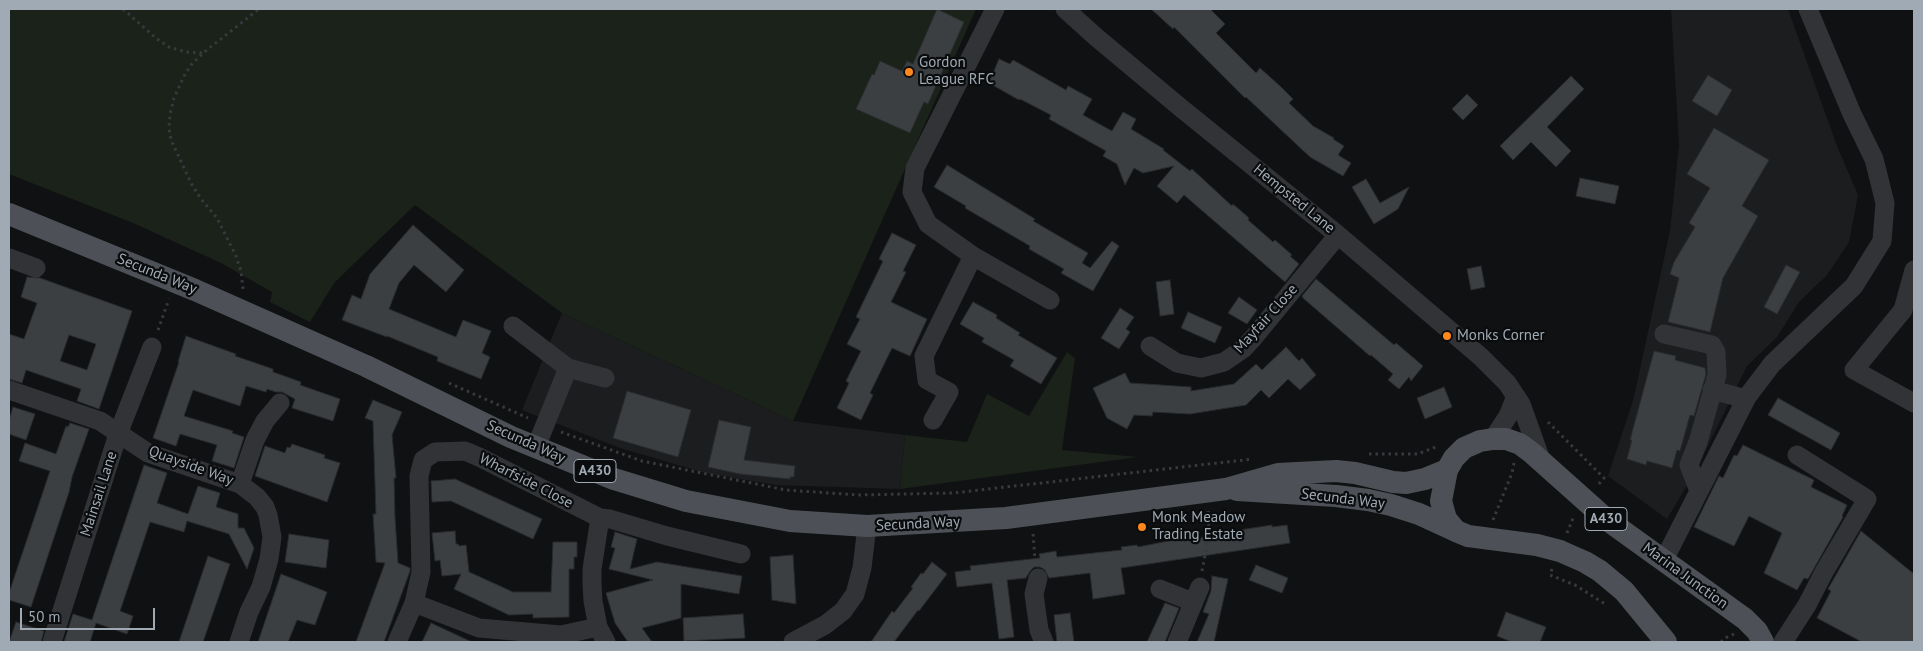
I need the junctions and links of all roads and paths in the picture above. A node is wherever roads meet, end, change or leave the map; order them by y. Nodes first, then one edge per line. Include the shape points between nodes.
1 (124, 9) edge
2 (259, 9) edge
3 (995, 9) edge
4 (1064, 9) edge
5 (1808, 9) edge
6 (202, 53) junction
7 (9, 214) edge
8 (1338, 235) junction
9 (973, 256) junction
10 (10, 264) edge
11 (36, 268) dead end
12 (1914, 270) edge
13 (176, 282) junction
14 (243, 298) dead end
15 (1050, 300) dead end
16 (513, 326) dead end
17 (1664, 334) dead end
18 (1150, 346) dead end
19 (152, 347) joint
20 (568, 368) junction
21 (605, 378) dead end
22 (441, 379) dead end
23 (9, 390) edge
24 (1712, 390) junction
25 (1516, 396) junction
26 (1746, 399) junction
27 (280, 403) dead end
28 (1914, 404) edge
29 (1527, 417) junction
30 (933, 420) dead end
31 (544, 425) junction
32 (118, 434) junction
33 (1493, 438) junction
34 (1515, 442) junction
35 (1442, 445) dead end
36 (536, 447) junction
37 (1361, 454) dead end
38 (1797, 455) dead end
39 (1256, 458) dead end
40 (1541, 460) junction
41 (1447, 470) junction
42 (240, 484) junction
43 (1217, 490) junction
44 (1699, 491) junction
45 (1585, 501) junction
46 (600, 518) junction
47 (867, 526) junction
48 (1456, 531) junction
49 (1478, 537) junction
50 (1034, 547) dead end
51 (1034, 552) dead end
52 (741, 554) dead end
53 (1664, 560) junction
54 (1038, 578) dead end
55 (1160, 589) dead end
56 (1197, 594) junction
57 (414, 603) junction
58 (1758, 634) edge
59 (602, 635) edge
60 (52, 642) edge
61 (239, 642) edge
62 (397, 642) edge
63 (792, 642) edge
64 (1044, 642) edge
65 (1177, 642) edge
66 (1666, 642) edge
67 (1775, 642) edge
68 (1782, 642) edge

1 - 6 path via 169,47
2 - 6 path
3 - 9 street via 915,168 912,192 928,224
4 - 8 street, Hempsted Lane
5 - 26 street via 1874,159 1885,203 1882,241 1854,286 1772,364
6 - 14 path via 184,76 174,98 169,128 171,140 191,183 217,218 236,256
7 - 13 main road, Secunda Way / A430
8 - 18 street, Mayfair Close via 1254,337 1224,362 1201,368 1178,363
8 - 25 street, Hempsted Lane via 1481,357
9 - 15 street
9 - 30 street via 924,356 926,380 949,392
10 - 11 street
12 - 28 street via 1903,310 1854,370
13 - 19 path
13 - 36 main road, Secunda Way / A430 via 366,366
16 - 20 street
17 - 24 street via 1712,345 1716,352 1717,375
19 - 32 street, Mainsail Lane
20 - 21 street
20 - 31 street
22 - 31 path
23 - 32 street, Quayside Way via 100,421
24 - 26 street
24 - 44 street via 1689,466
25 - 29 street, Hempsted Lane
25 - 33 street via 1506,421
26 - 44 street
27 - 42 street via 262,428
29 - 40 street, Hempsted Lane
29 - 45 path via 1542,412 1558,434 1604,478
31 - 36 street
31 - 39 path via 642,461 786,490 858,495 953,493
32 - 42 street, Quayside Way via 148,453
32 - 60 street, Mainsail Lane
33 - 34 main road, Marina Junction / A430
33 - 41 main road, Marina Junction / A430 via 1464,448
34 - 40 main road, Marina Junction / A430
34 - 49 path via 1512,473 1492,521 1480,526
35 - 37 path via 1418,454
36 - 47 main road, Secunda Way / A430 via 614,480 686,500 790,521
38 - 68 street via 1867,499 1807,605
40 - 45 main road, Marina Junction / A430
41 - 43 main road, Secunda Way / A430 via 1406,483 1355,473 1278,474
41 - 48 main road, Marina Junction / A430 via 1442,501 1446,520
42 - 61 street, Quayside Way via 265,507 272,537 261,587 248,612
43 - 47 main road, Secunda Way / A430 via 1006,518
43 - 48 main road, Secunda Way / A430 via 1368,500 1419,514
43 - 56 path
44 - 53 street
45 - 53 main road, Marina Junction / A430
46 - 52 street, Wharfside Close
46 - 57 street, Wharfside Close via 479,456 465,451 435,452 423,460 419,476 421,572
46 - 59 street via 592,570 593,601
47 - 63 street via 855,594 843,611 825,625
48 - 49 main road, A430
49 - 66 main road, A430 via 1538,544 1585,562 1624,591
50 - 51 path
53 - 58 main road, Marina Junction / A430
54 - 64 street via 1034,594
55 - 56 street
56 - 65 street
57 - 59 street via 479,628
57 - 62 street, Wharfside Close
58 - 67 main road, A430

